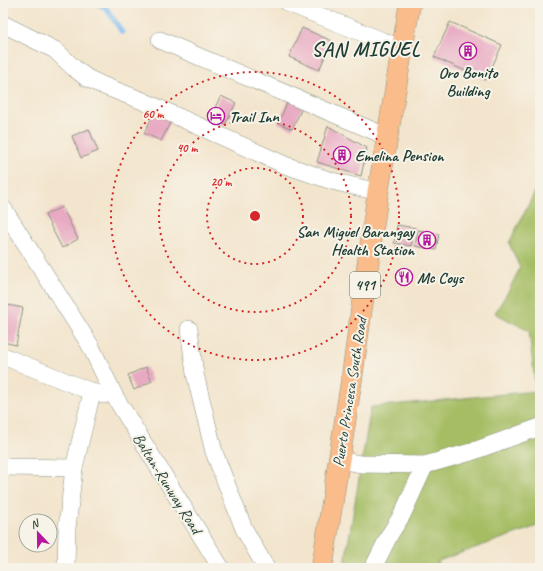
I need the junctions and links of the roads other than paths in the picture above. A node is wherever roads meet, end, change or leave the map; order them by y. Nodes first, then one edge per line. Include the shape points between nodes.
1 (288, 3) edge
2 (410, 3) edge
3 (3, 24) edge
4 (160, 40) dead end
5 (403, 49) junction
6 (388, 137) junction
7 (378, 192) junction
8 (3, 208) edge
9 (189, 329) dead end
10 (3, 356) edge
11 (92, 392) junction
12 (115, 397) junction
13 (540, 427) edge
14 (338, 460) junction
15 (425, 465) junction
16 (3, 467) edge
17 (74, 468) junction
18 (66, 568) edge
19 (221, 568) edge
20 (266, 568) edge
21 (322, 568) edge
22 (373, 568) edge

1 - 5 street
2 - 5 main road, Puerto Princesa South Road / 491
3 - 7 street via 55,50 87,78 104,86 286,165 332,181
4 - 6 street
5 - 6 main road, Puerto Princesa South Road / 491
6 - 7 main road, Puerto Princesa South Road / 491
7 - 14 main road, Puerto Princesa South Road / 491
8 - 12 street, Baltan-Runway Road via 90,345
9 - 20 street via 195,374 214,452 244,529
10 - 11 street
11 - 12 street
11 - 17 street
12 - 19 street, Baltan-Runway Road
13 - 15 street via 471,452
14 - 15 street via 361,464
14 - 21 main road, Puerto Princesa South Road / 491
15 - 22 street via 402,515
16 - 17 street
17 - 18 street via 67,528

